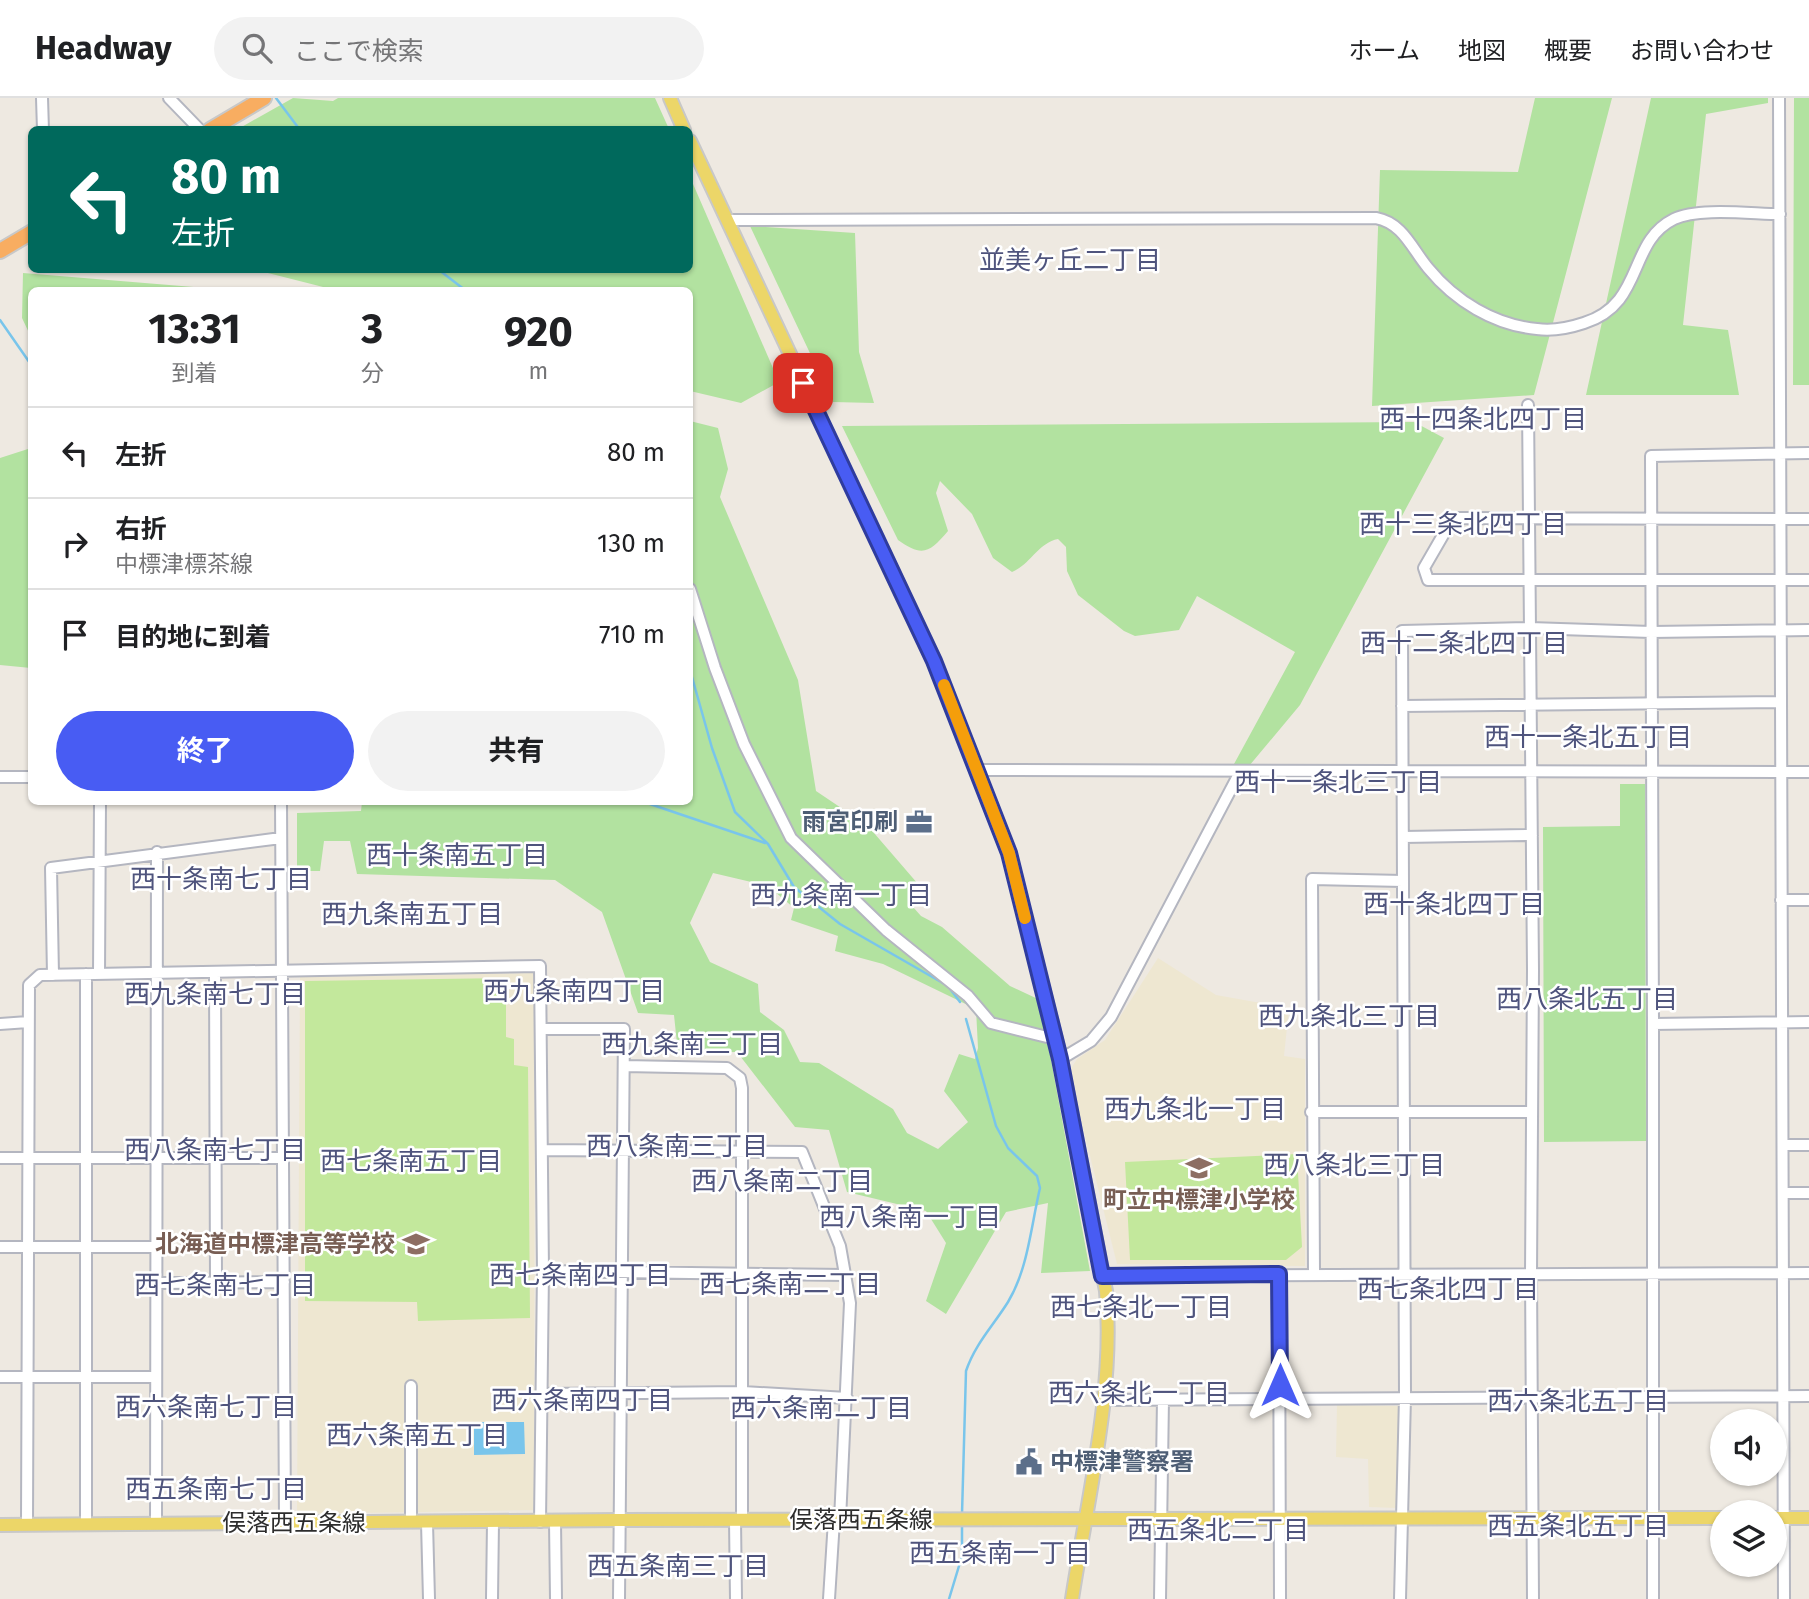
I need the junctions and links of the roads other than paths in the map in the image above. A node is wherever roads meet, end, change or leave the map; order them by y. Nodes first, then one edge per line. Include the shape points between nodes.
1 (42, 98) edge
2 (169, 98) edge
3 (264, 98) edge
4 (670, 98) edge
5 (1779, 98) edge
6 (43, 126) edge
7 (196, 126) edge
8 (217, 126) edge
9 (682, 126) edge
10 (693, 147) edge
11 (1780, 214) junction
12 (727, 220) junction
13 (28, 234) edge
14 (0, 251) edge
15 (1528, 405) dead end
16 (1781, 453) junction
17 (1809, 453) edge
18 (1529, 519) junction
19 (1651, 519) junction
20 (1781, 519) junction
21 (1809, 519) edge
22 (1528, 579) junction
23 (1651, 580) junction
24 (1782, 580) junction
25 (1809, 580) edge
26 (693, 598) edge
27 (1530, 628) junction
28 (1782, 630) junction
29 (1809, 630) edge
30 (1651, 632) junction
31 (1782, 702) junction
32 (1531, 705) junction
33 (1653, 705) junction
34 (1402, 706) junction
35 (978, 770) junction
36 (1403, 771) junction
37 (1240, 772) junction
38 (1531, 772) junction
39 (1654, 772) junction
40 (1781, 772) junction
41 (1809, 772) edge
42 (0, 777) edge
43 (28, 777) edge
44 (100, 805) edge
45 (281, 805) edge
46 (1532, 835) junction
47 (281, 838) junction
48 (1403, 838) junction
49 (157, 852) junction
50 (99, 860) junction
51 (1403, 881) junction
52 (1781, 900) junction
53 (1809, 900) edge
54 (282, 971) junction
55 (215, 972) junction
56 (156, 973) junction
57 (86, 974) junction
58 (99, 974) junction
59 (53, 975) junction
60 (28, 1021) junction
61 (1783, 1022) junction
62 (1809, 1022) edge
63 (0, 1024) edge
64 (1653, 1024) junction
65 (542, 1028) junction
66 (1055, 1039) junction
67 (1060, 1059) junction
68 (624, 1066) junction
69 (1402, 1111) junction
70 (1311, 1112) junction
71 (1531, 1112) junction
72 (1809, 1145) edge
73 (1783, 1146) junction
74 (542, 1150) junction
75 (743, 1150) junction
76 (623, 1151) junction
77 (0, 1158) edge
78 (30, 1158) junction
79 (86, 1158) junction
80 (155, 1158) junction
81 (215, 1158) junction
82 (283, 1158) junction
83 (1784, 1194) junction
84 (1809, 1194) edge
85 (0, 1247) edge
86 (28, 1247) junction
87 (86, 1247) junction
88 (155, 1247) junction
89 (543, 1271) junction
90 (622, 1272) junction
91 (742, 1273) junction
92 (1655, 1273) junction
93 (1784, 1273) junction
94 (1809, 1273) edge
95 (1279, 1274) junction
96 (1314, 1274) junction
97 (1405, 1274) junction
98 (1531, 1274) junction
99 (845, 1275) junction
100 (1102, 1276) junction
101 (216, 1282) junction
102 (284, 1282) junction
103 (155, 1283) junction
104 (0, 1377) edge
105 (27, 1377) junction
106 (86, 1377) junction
107 (156, 1377) junction
108 (411, 1386) dead end
109 (743, 1392) junction
110 (542, 1394) junction
111 (622, 1394) junction
112 (1533, 1396) junction
113 (1655, 1396) junction
114 (1785, 1396) junction
115 (1809, 1396) edge
116 (1405, 1397) junction
117 (847, 1398) junction
118 (1280, 1398) junction
119 (1163, 1399) junction
120 (1102, 1400) junction
121 (1780, 1500) edge
122 (411, 1515) dead end
123 (1654, 1518) junction
124 (1710, 1518) edge
125 (1787, 1518) edge
126 (1809, 1518) edge
127 (1280, 1519) junction
128 (1401, 1519) junction
129 (618, 1520) junction
130 (738, 1520) junction
131 (837, 1520) junction
132 (1086, 1520) junction
133 (1533, 1520) junction
134 (1161, 1521) junction
135 (156, 1522) junction
136 (493, 1522) junction
137 (540, 1522) junction
138 (555, 1522) junction
139 (285, 1523) junction
140 (427, 1523) junction
141 (86, 1524) junction
142 (0, 1525) edge
143 (27, 1525) junction
144 (1783, 1577) edge
145 (429, 1599) edge
146 (492, 1599) edge
147 (556, 1599) edge
148 (619, 1599) edge
149 (736, 1599) edge
150 (829, 1599) edge
151 (1072, 1599) edge
152 (1160, 1599) edge
153 (1280, 1599) edge
154 (1400, 1599) edge
155 (1533, 1599) edge
156 (1653, 1599) edge
157 (1784, 1599) edge

1 - 6 street
2 - 7 street
3 - 8 highway
4 - 9 main road
5 - 11 street
10 - 12 main road
11 - 12 street via 1675,218 1655,234 1612,310 1550,330 1509,323 1467,304 1429,269 1399,229 1376,218
11 - 16 street
12 - 35 main road via 934,661
13 - 14 highway
15 - 18 street
16 - 17 street
16 - 19 street via 1651,456
16 - 20 street
18 - 19 street
18 - 22 street
18 - 22 street via 1458,518 1450,523 1424,568 1429,580
19 - 20 street
19 - 23 street
20 - 21 street
20 - 24 street
22 - 23 street
22 - 27 street
23 - 24 street
23 - 30 street
24 - 25 street
24 - 28 street
26 - 66 street via 744,744 791,838 886,930 968,996 991,1023
27 - 30 street
27 - 32 street
27 - 34 street via 1402,631
28 - 29 street
28 - 30 street
28 - 31 street
30 - 33 street
31 - 33 street
31 - 40 street
32 - 33 street
32 - 34 street
32 - 38 street
33 - 39 street
34 - 36 street
35 - 37 street
35 - 66 main road via 1009,853
36 - 37 street
36 - 38 street
36 - 48 street
37 - 67 street via 1111,1017 1091,1041
38 - 39 street
38 - 46 street
39 - 40 street
39 - 64 street
40 - 41 street
40 - 52 street
42 - 43 street
44 - 50 street
45 - 47 street
46 - 48 street
46 - 71 street
47 - 49 street
47 - 54 street
48 - 51 street
49 - 50 street
49 - 56 street
50 - 58 street
50 - 59 street via 51,868
51 - 69 street
51 - 70 street via 1312,879
52 - 53 street
52 - 61 street
54 - 55 street
54 - 65 street via 540,967
54 - 82 street
55 - 56 street
55 - 81 street
56 - 58 street
56 - 80 street
57 - 58 street
57 - 59 street
57 - 79 street
59 - 60 street via 40,975 29,985
60 - 63 street
60 - 78 street
61 - 62 street
61 - 64 street
61 - 73 street
64 - 92 street
65 - 68 street via 624,1029
65 - 74 street
66 - 67 main road
67 - 100 main road
68 - 75 street via 727,1068 734,1072 742,1088
68 - 76 street
69 - 70 street
69 - 71 street
69 - 97 street
70 - 96 street
71 - 98 street
72 - 73 street
73 - 83 street
74 - 76 street
74 - 89 street
75 - 76 street
75 - 91 street
75 - 99 street via 802,1152 840,1246
76 - 90 street
77 - 78 street
78 - 79 street
78 - 86 street
79 - 80 street
79 - 87 street
80 - 81 street
80 - 88 street
81 - 82 street
81 - 101 street
82 - 102 street
83 - 84 street
83 - 93 street
85 - 86 street
86 - 87 street
86 - 105 street
87 - 88 street
87 - 106 street
88 - 103 street
89 - 90 street
89 - 110 street
90 - 91 street
90 - 111 street
91 - 99 street
91 - 109 street
92 - 93 street
92 - 98 street
92 - 113 street
93 - 94 street
93 - 114 street
95 - 96 street
95 - 100 street
95 - 118 street
96 - 97 street
97 - 98 street
97 - 116 street
98 - 112 street
99 - 117 street via 850,1303
100 - 120 main road via 1110,1328
101 - 102 street
101 - 103 street
102 - 139 street
103 - 107 street
104 - 105 street
105 - 106 street
105 - 143 street
106 - 107 street
106 - 141 street
107 - 135 street
108 - 122 street
109 - 111 street
109 - 117 street
109 - 130 street
110 - 111 street
110 - 137 street
111 - 129 street
112 - 113 street
112 - 116 street
112 - 133 street
113 - 114 street
113 - 123 street
114 - 115 street
114 - 121 street
116 - 118 street
116 - 128 street
117 - 131 street
118 - 119 street
118 - 127 street
119 - 120 street
119 - 134 street
120 - 132 main road
123 - 124 main road, 俣落西五条線
123 - 133 main road, 俣落西五条線
123 - 156 street
125 - 126 main road
127 - 128 main road, 俣落西五条線
127 - 134 main road, 俣落西五条線
127 - 153 street
128 - 133 main road, 俣落西五条線
128 - 154 street
129 - 130 main road, 俣落西五条線
129 - 138 main road, 俣落西五条線
129 - 148 street
130 - 131 main road, 俣落西五条線
130 - 149 street
131 - 132 main road, 俣落西五条線
131 - 150 street
132 - 134 main road, 俣落西五条線
132 - 151 main road
133 - 155 street
134 - 152 street
135 - 139 main road, 俣落西五条線
135 - 141 main road, 俣落西五条線
136 - 137 main road, 俣落西五条線
136 - 140 main road, 俣落西五条線
136 - 146 street
137 - 138 main road, 俣落西五条線
138 - 147 street
139 - 140 main road, 俣落西五条線
140 - 145 street
141 - 143 main road, 俣落西五条線
142 - 143 main road, 俣落西五条線
144 - 157 street

